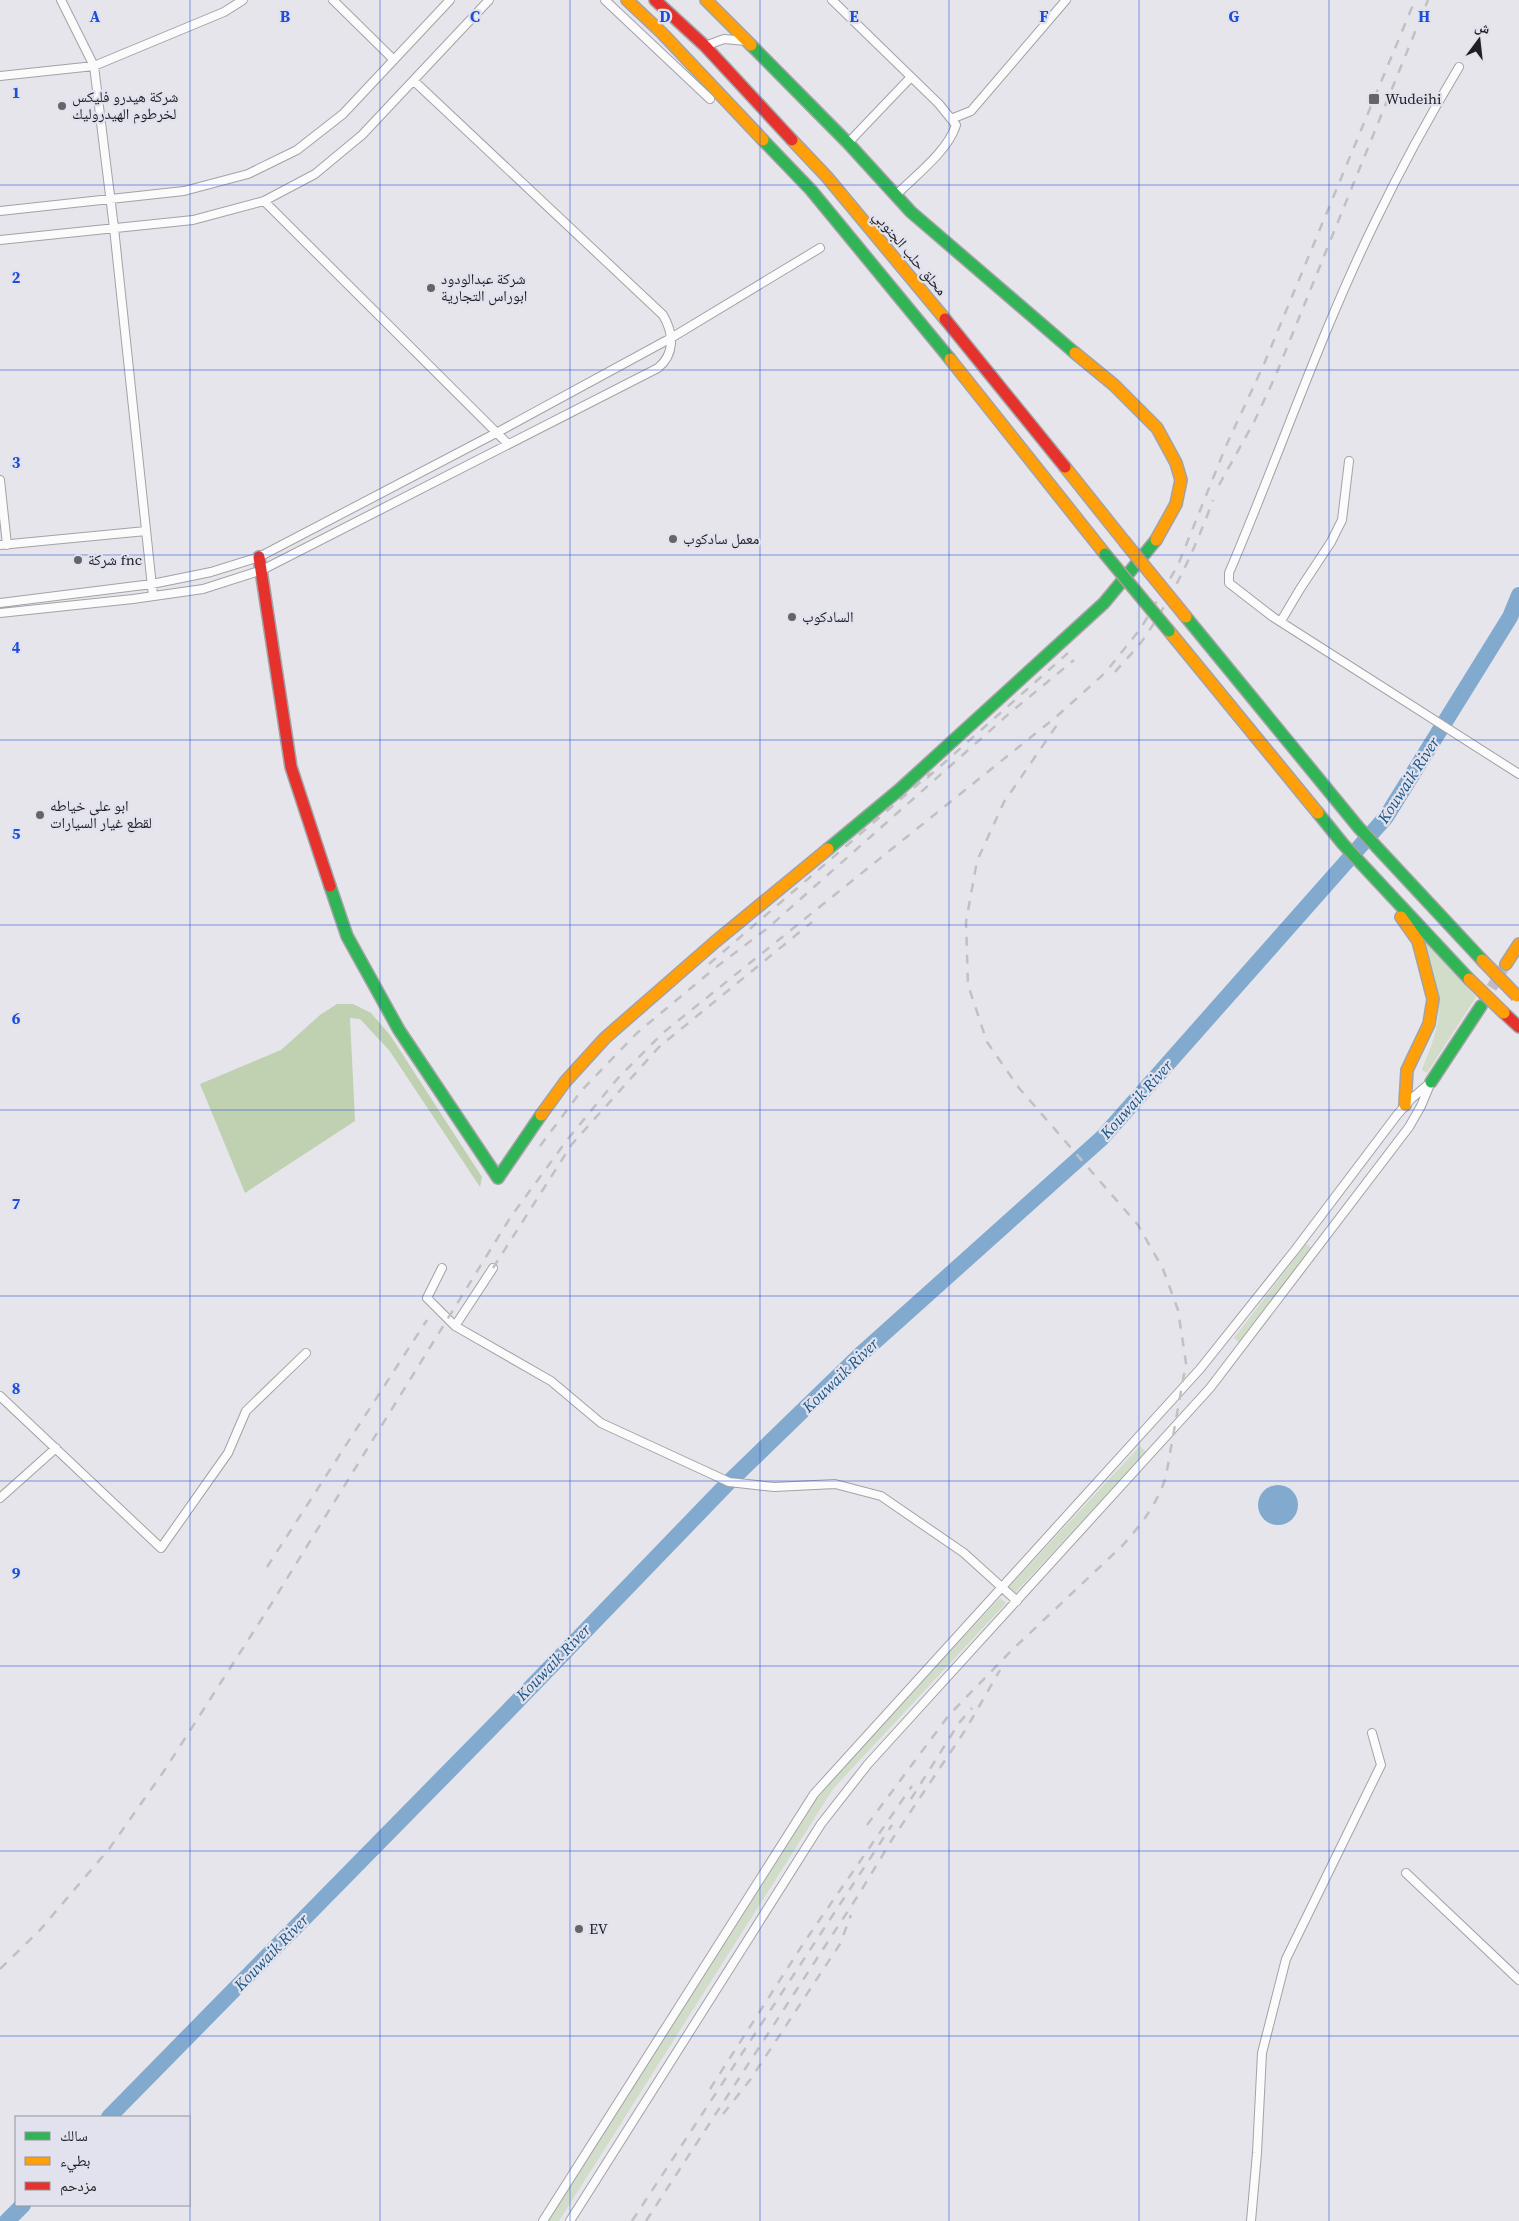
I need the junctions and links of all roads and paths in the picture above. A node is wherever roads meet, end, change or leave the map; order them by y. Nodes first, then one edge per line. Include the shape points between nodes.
1 (61, 0) edge
2 (242, 0) edge
3 (333, 0) edge
4 (450, 0) edge
5 (489, 0) edge
6 (605, 0) edge
7 (628, 0) edge
8 (655, 0) edge
9 (706, 0) edge
10 (832, 0) edge
11 (1066, 0) edge
12 (747, 41) junction
13 (705, 46) junction
14 (394, 60) junction
15 (94, 66) junction
16 (1459, 67) dead end
17 (0, 76) edge
18 (910, 77) junction
19 (414, 80) junction
20 (710, 99) dead end
21 (951, 119) junction
22 (848, 143) junction
23 (896, 195) junction
24 (110, 199) junction
25 (264, 201) junction
26 (0, 211) edge
27 (114, 228) junction
28 (0, 240) edge
29 (820, 248) dead end
30 (671, 338) junction
31 (498, 432) junction
32 (508, 444) junction
33 (1349, 462) dead end
34 (0, 480) edge
35 (390, 489) junction
36 (396, 501) junction
37 (146, 531) junction
38 (3, 545) edge
39 (259, 557) junction
40 (262, 570) junction
41 (152, 584) junction
42 (153, 596) junction
43 (0, 603) edge
44 (0, 613) edge
45 (1281, 622) junction
46 (1519, 774) edge
47 (1370, 873) junction
48 (1519, 944) edge
49 (1506, 964) tunnel mouth
50 (1518, 997) edge
51 (1481, 1006) tunnel mouth
52 (1519, 1027) edge
53 (1431, 1082) junction
54 (1405, 1105) junction
55 (442, 1268) dead end
56 (493, 1268) dead end
57 (455, 1326) junction
58 (306, 1353) dead end
59 (0, 1396) edge
60 (56, 1448) junction
61 (0, 1498) edge
62 (1002, 1587) junction
63 (1017, 1601) junction
64 (1372, 1733) dead end
65 (1406, 1873) dead end
66 (1519, 1980) edge
67 (543, 2221) edge
68 (570, 2221) edge
69 (1251, 2221) edge

1 - 15 street
2 - 15 street via 224,12
3 - 14 street
4 - 14 street
5 - 19 street
6 - 20 street
7 - 47 main road, bridge via 810,190 914,314 1105,554
8 - 13 main road, محلق حلب الجنوبي
9 - 12 main road
10 - 18 street
11 - 21 street via 971,111
12 - 13 street via 724,39
12 - 22 main road
13 - 50 main road, محلق حلب الجنوبي, bridge via 827,177 931,301 1359,828
14 - 24 street via 343,114 297,150 248,174 184,191
15 - 17 street
15 - 24 street
16 - 45 street via 1375,221 1229,573 1229,583
18 - 21 street
18 - 22 street
19 - 25 street via 362,135 315,174
19 - 30 street via 656,307 668,323
21 - 23 street via 956,125 952,136
22 - 23 main road
23 - 40 main road via 911,212 1114,385 1157,428 1176,463 1181,480 1176,504 1155,541 1096,610 899,790 605,1038 565,1082 498,1178 398,1030 346,936 291,767
24 - 26 street
24 - 27 street
25 - 27 street via 193,220
25 - 31 street
27 - 28 street
27 - 37 street
29 - 30 street
30 - 31 street
30 - 32 street via 669,356 658,368
31 - 32 street
31 - 35 street
32 - 36 street
33 - 45 street via 1342,520
34 - 38 street
35 - 36 street
35 - 39 street
36 - 40 street
37 - 38 street
37 - 41 street
39 - 40 main road
39 - 41 street via 211,572
40 - 42 street via 203,589
41 - 42 street
41 - 43 street
42 - 44 street
45 - 46 street
47 - 52 main road, bridge via 1469,979
47 - 54 main road via 1418,941 1433,999 1430,1024 1407,1070
48 - 49 main road
51 - 53 main road
53 - 54 street
53 - 63 street via 1409,1127 1210,1388
54 - 62 street via 1296,1250 1200,1370
55 - 57 street via 427,1298
56 - 57 street
57 - 62 street via 551,1381 601,1423 729,1482 774,1487 835,1484 881,1496 964,1553
58 - 60 street via 246,1411 228,1453 161,1548
59 - 60 street
60 - 61 street
62 - 63 street
62 - 67 street via 814,1794
63 - 68 street via 868,1764 822,1824
64 - 69 street via 1381,1765 1286,1959 1262,2053
65 - 66 street

